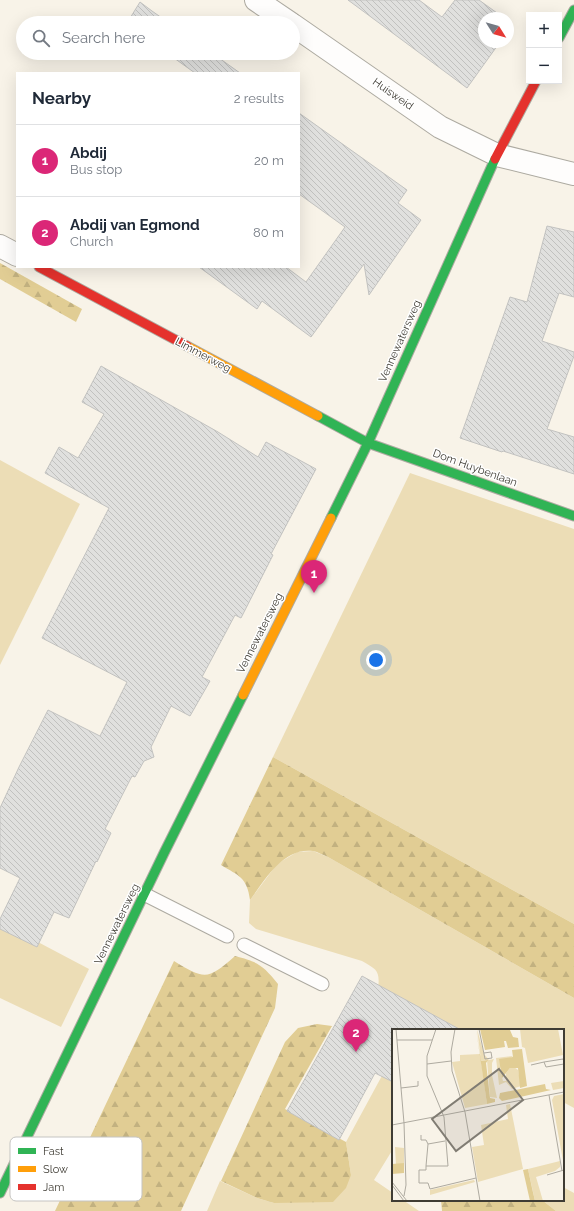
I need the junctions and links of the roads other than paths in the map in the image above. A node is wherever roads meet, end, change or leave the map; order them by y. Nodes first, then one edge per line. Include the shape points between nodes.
1 (256, 0) edge
2 (574, 10) edge
3 (280, 16) edge
4 (300, 30) edge
5 (562, 32) edge
6 (534, 84) edge
7 (497, 155) junction
8 (574, 174) edge
9 (0, 246) edge
10 (16, 254) edge
11 (42, 268) edge
12 (368, 443) junction
13 (574, 516) edge
14 (144, 894) junction
15 (227, 936) dead end
16 (244, 944) dead end
17 (322, 984) dead end
18 (27, 1137) edge
19 (10, 1172) edge
20 (0, 1193) edge

1 - 3 street
2 - 5 street
4 - 7 street, Huisweid via 440,127
6 - 7 street, Vennewatersweg
7 - 8 street, Huisweid
7 - 12 street, Vennewatersweg
9 - 10 street
11 - 12 street, Limmerweg
12 - 13 street, Dom Huybenlaan
12 - 14 street, Vennewatersweg
14 - 15 lane
14 - 18 street, Vennewatersweg
16 - 17 lane
19 - 20 street, Vennewatersweg

